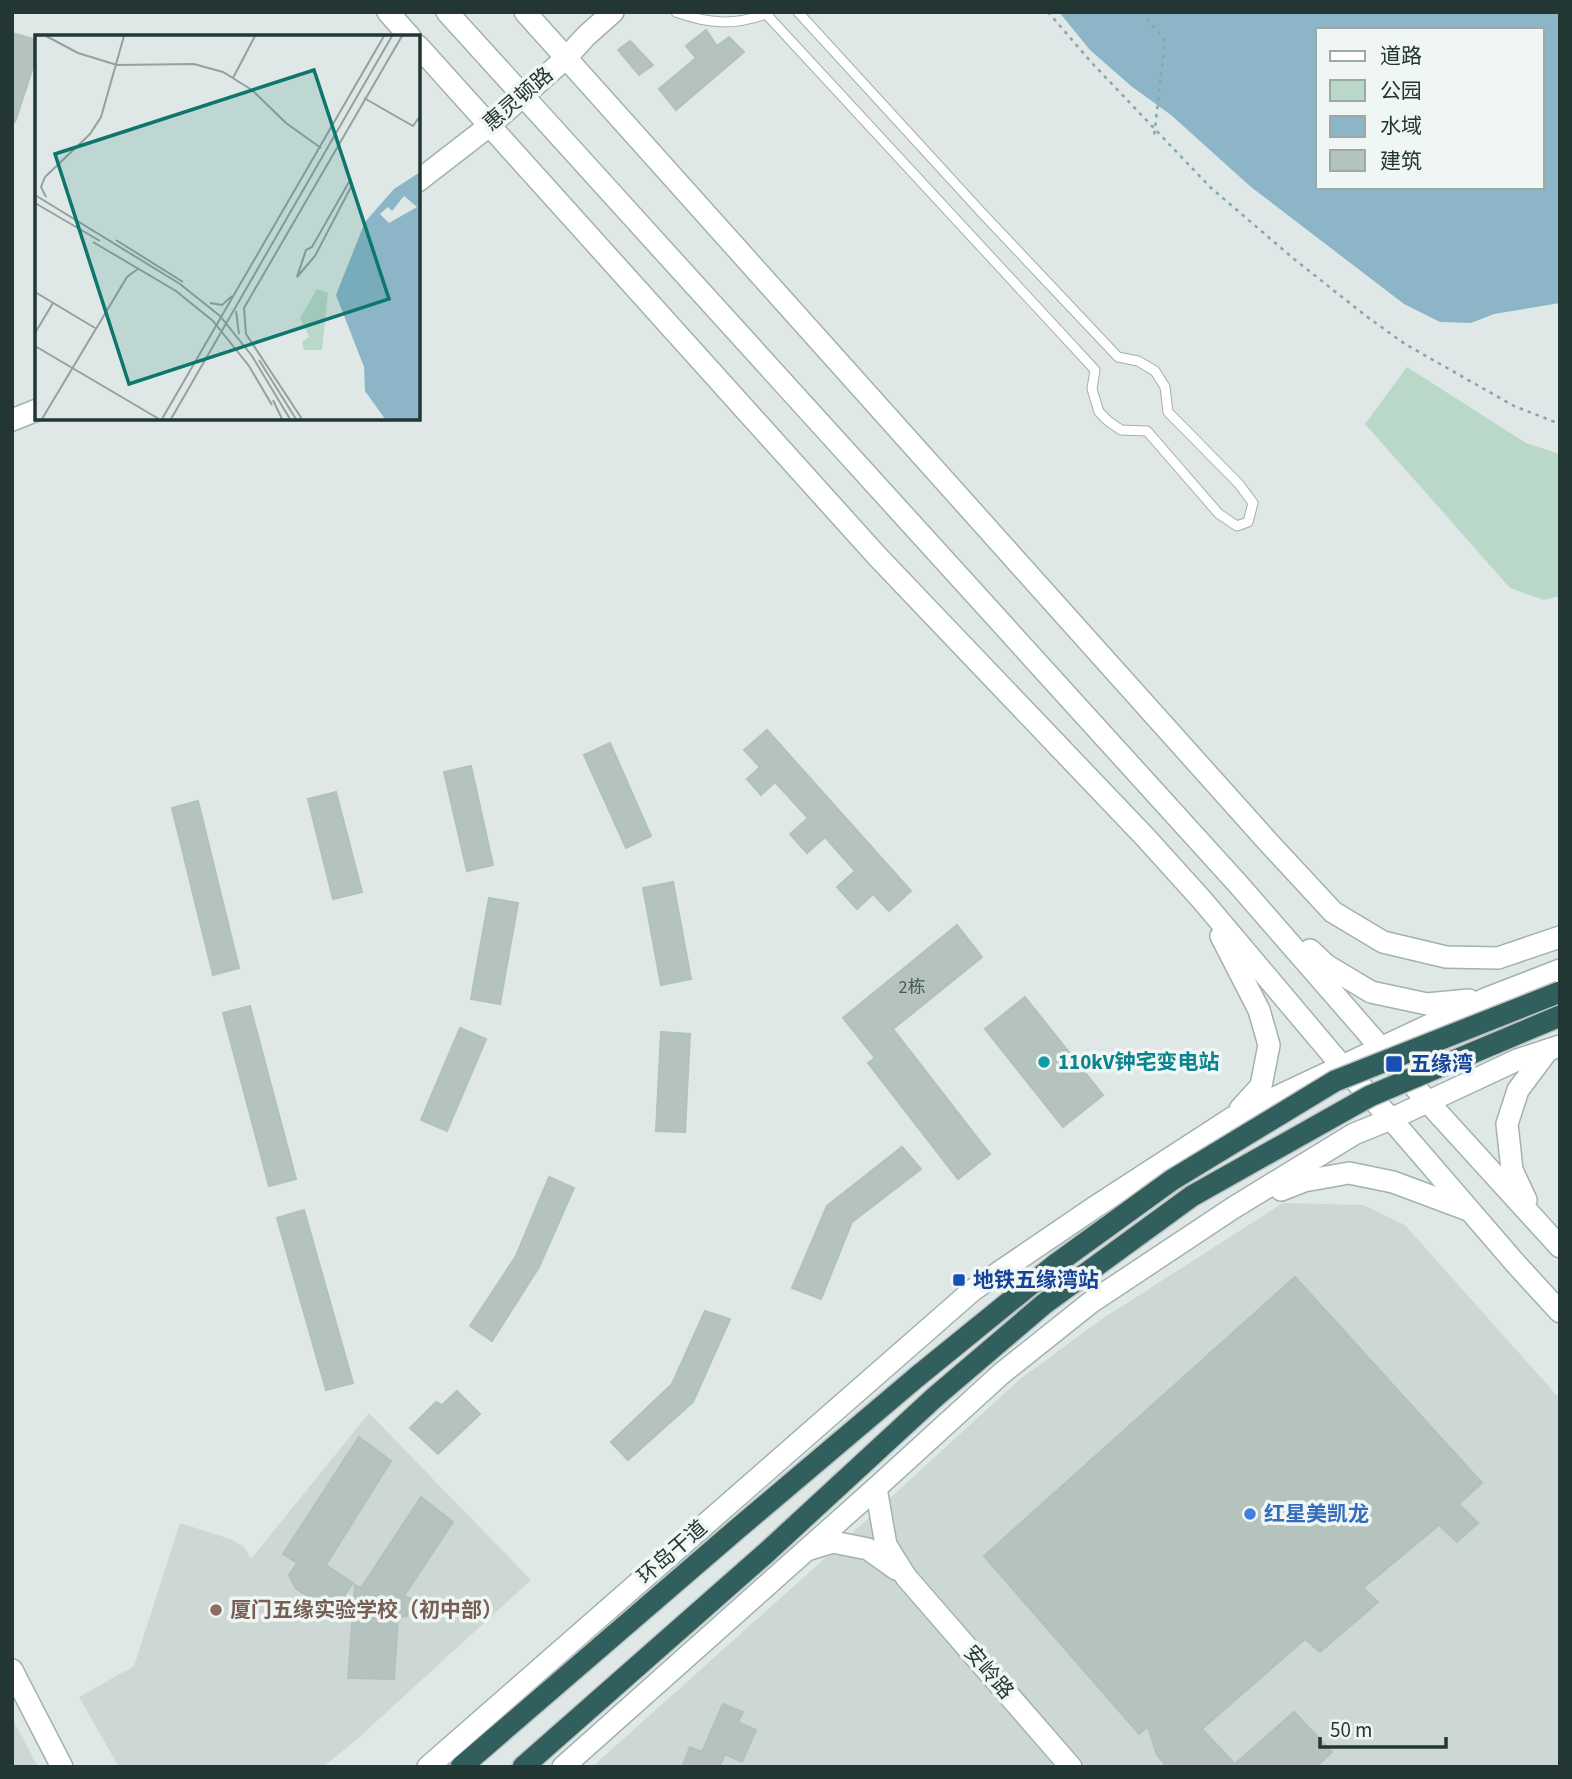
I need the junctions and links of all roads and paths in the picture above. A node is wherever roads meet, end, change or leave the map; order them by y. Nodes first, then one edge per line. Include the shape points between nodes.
1 (388, 12) edge
2 (447, 12) edge
3 (525, 12) edge
4 (613, 12) edge
5 (676, 12) edge
6 (798, 12) edge
7 (1048, 12) edge
8 (1142, 12) edge
9 (769, 13) edge
10 (408, 35) edge
11 (420, 48) edge
12 (566, 58) junction
13 (522, 96) junction
14 (489, 126) junction
15 (1155, 130) junction
16 (1154, 137) dead end
17 (420, 179) edge
18 (35, 411) edge
19 (12, 420) edge
20 (1560, 424) edge
21 (1238, 884) junction
22 (1202, 900) junction
23 (1560, 937) edge
24 (1560, 970) edge
25 (1560, 992) edge
26 (1485, 999) junction
27 (1560, 1016) edge
28 (1381, 1048) junction
29 (1554, 1048) edge
30 (1342, 1066) junction
31 (1428, 1102) junction
32 (1232, 1118) junction
33 (1391, 1119) junction
34 (1233, 1208) junction
35 (1470, 1211) junction
36 (1534, 1218) junction
37 (1560, 1247) edge
38 (1560, 1312) edge
39 (876, 1488) junction
40 (807, 1550) junction
41 (906, 1577) junction
42 (12, 1670) edge
43 (62, 1767) edge
44 (428, 1767) edge
45 (461, 1767) edge
46 (523, 1767) edge
47 (563, 1767) edge
48 (1071, 1767) edge

1 - 10 main road
2 - 13 main road
3 - 12 main road
4 - 12 main road, 惠灵顿路
5 - 9 lane via 699,20 733,22
6 - 9 lane via 1118,357 1138,360 1154,371 1165,387 1168,412 1253,503 1248,522 1237,526 1219,513 1147,431 1121,430 1099,412 1092,388 1095,370
7 - 15 path
8 - 15 path via 1165,41
11 - 14 main road
12 - 13 main road, 惠灵顿路
12 - 23 main road via 1333,912 1383,942 1446,957 1498,958
13 - 14 main road, 惠灵顿路
13 - 21 main road
14 - 17 main road, 惠灵顿路
14 - 22 main road via 877,556
15 - 16 path
15 - 20 path via 1210,187 1366,316 1405,344 1514,406
18 - 19 main road
21 - 26 main road via 1326,965 1371,992 1427,1004
21 - 28 main road
22 - 30 main road
22 - 32 main road via 1259,1010 1269,1045 1261,1086
24 - 26 main road
25 - 45 highway, 环岛干道, bridge via 1335,1081 1171,1180 1056,1264 918,1376
26 - 28 main road
27 - 46 highway, bridge via 1370,1096 1192,1196 1044,1304 935,1397
28 - 30 main road
28 - 31 main road
29 - 31 main road via 1517,1060
29 - 36 main road via 1518,1090 1507,1124 1512,1170
30 - 32 main road
30 - 33 main road
31 - 33 main road
31 - 36 main road
32 - 44 main road via 973,1290
33 - 34 main road via 1354,1134
33 - 35 main road
34 - 35 main road via 1304,1181 1349,1172 1393,1182
34 - 39 main road via 1090,1303 1001,1374
35 - 38 main road
36 - 37 main road
39 - 40 main road
39 - 41 main road via 886,1545
40 - 41 main road via 833,1542 868,1549
40 - 47 main road
41 - 48 main road, 安岭路
42 - 43 main road

